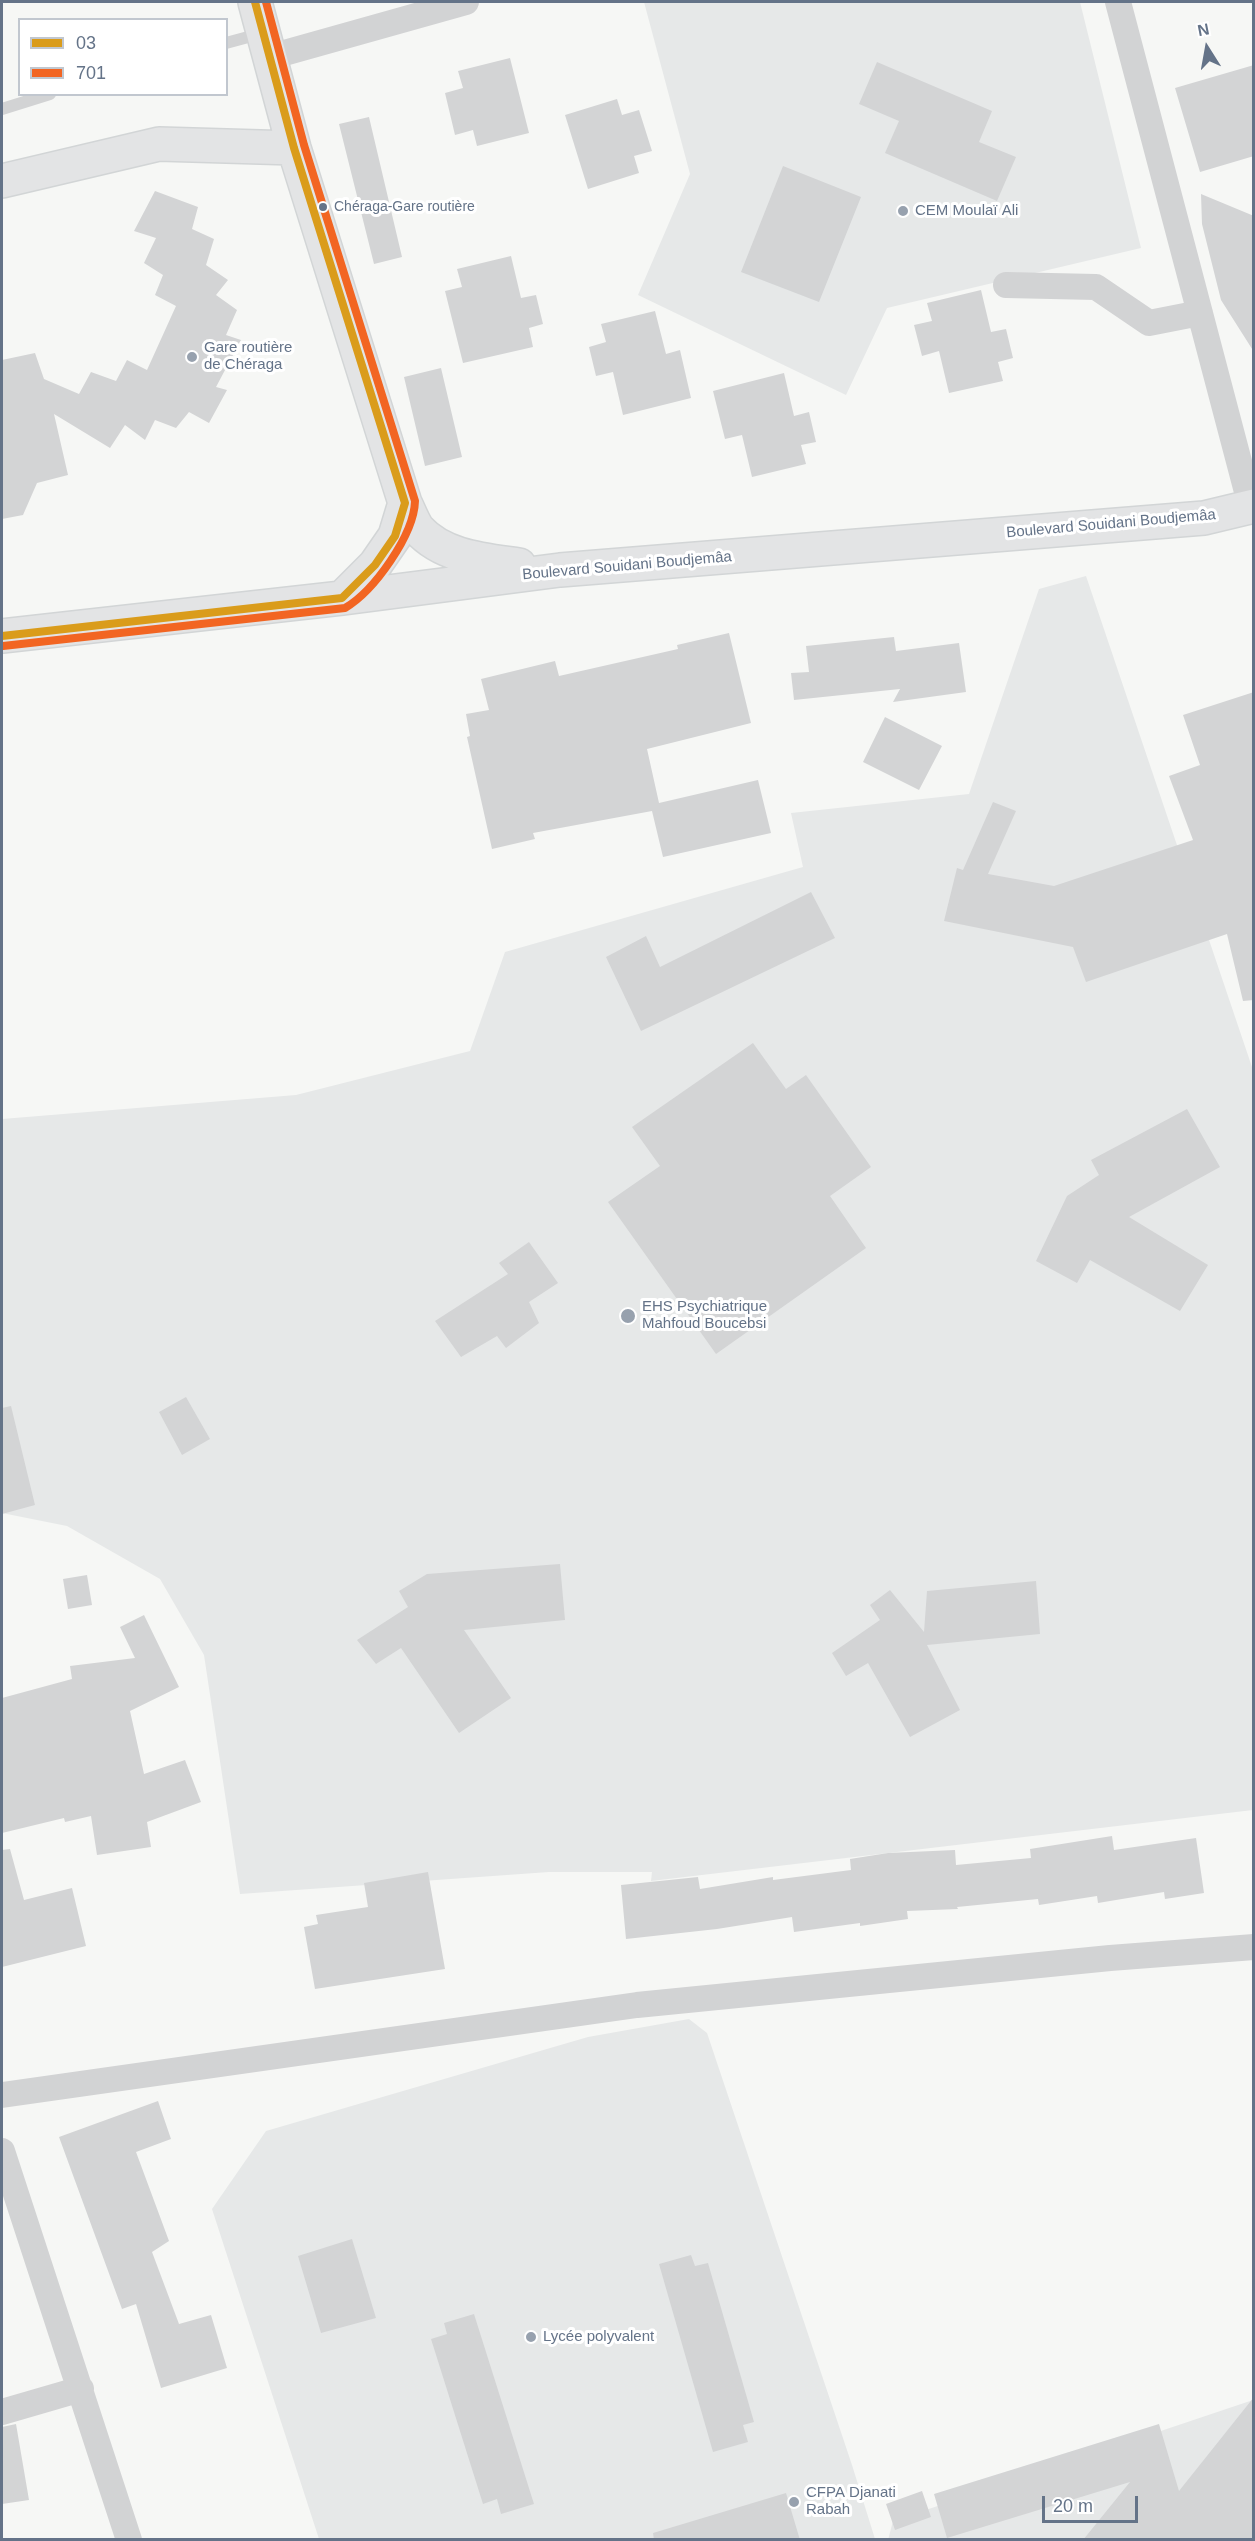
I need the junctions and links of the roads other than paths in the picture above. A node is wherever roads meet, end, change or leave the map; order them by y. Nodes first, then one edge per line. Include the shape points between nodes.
1 (466, 2) edge
2 (1118, 2) edge
3 (263, 30) edge
4 (228, 42) edge
5 (44, 96) edge
6 (2, 109) edge
7 (294, 148) junction
8 (2, 181) edge
9 (1006, 285) dead end
10 (1200, 313) junction
11 (405, 503) junction
12 (1252, 507) edge
13 (560, 570) junction
14 (342, 598) junction
15 (2, 636) edge
16 (1254, 1947) edge
17 (2, 2095) edge
18 (2, 2151) edge
19 (81, 2389) junction
20 (2, 2412) edge
21 (129, 2540) edge

1 - 3 street
2 - 10 street
3 - 4 lane
3 - 7 main road
5 - 6 lane
7 - 8 main road via 159,144
7 - 11 main road
9 - 10 street via 1096,287 1149,323
10 - 12 street
11 - 13 main road via 417,528 441,549 487,561
11 - 14 main road via 395,536 375,565
12 - 13 main road, Boulevard Souidani Boudjemâa via 1203,518
13 - 14 main road, Boulevard Souidani Boudjemâa
14 - 15 main road, Boulevard Souidani Boudjemâa
16 - 17 street via 637,2005
18 - 19 street
19 - 20 street
19 - 21 street

